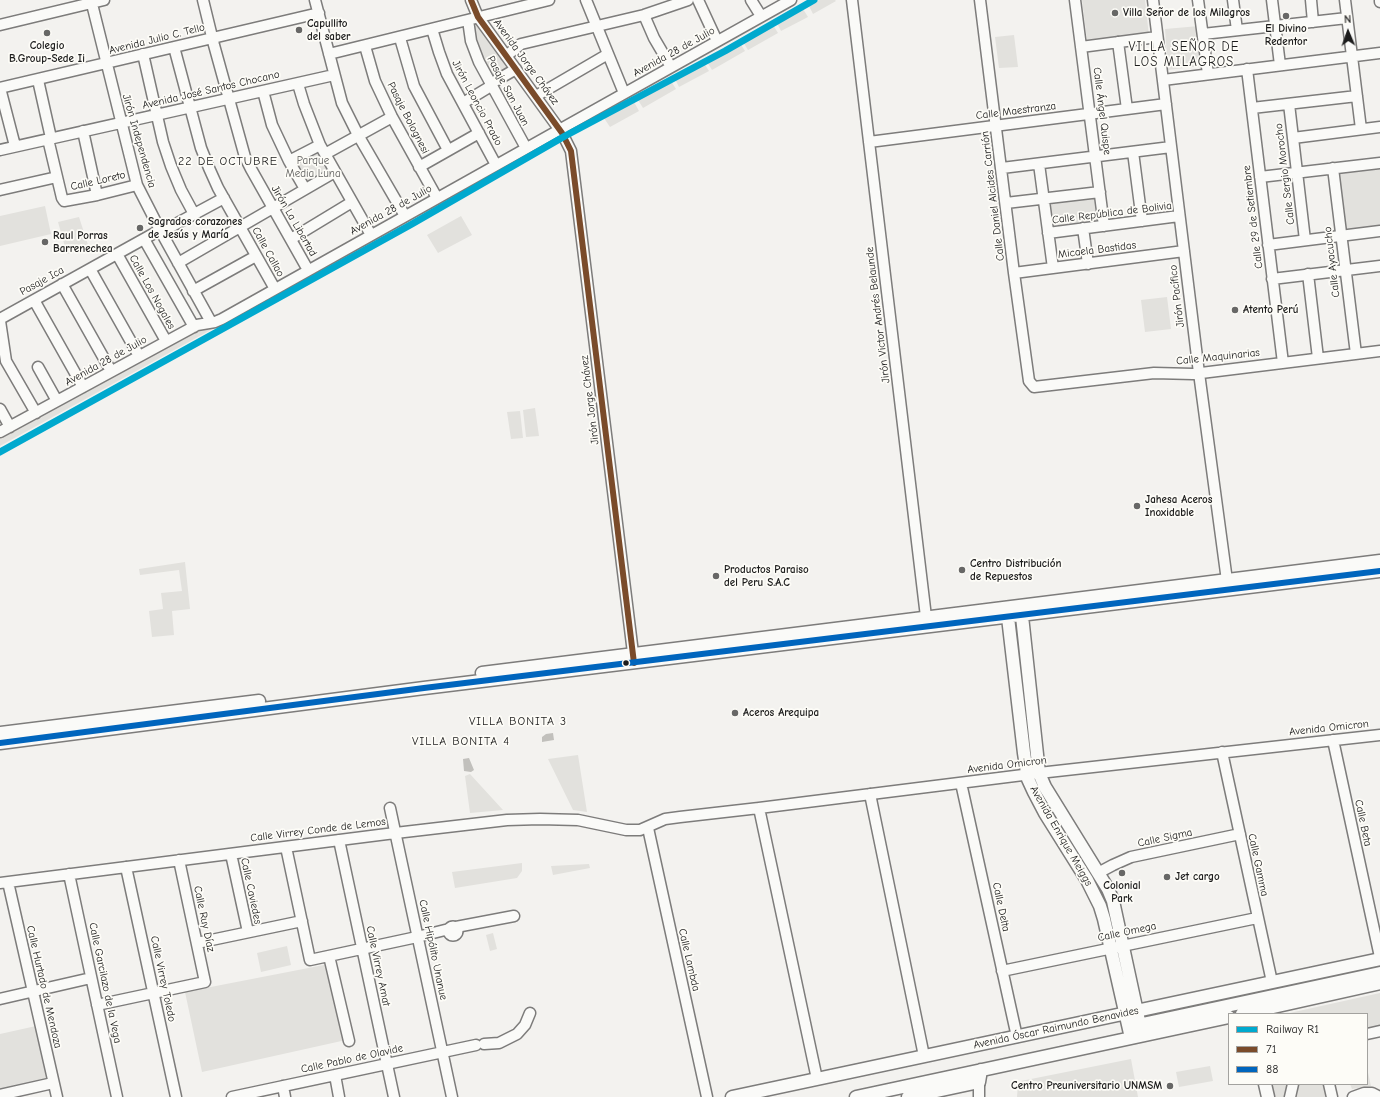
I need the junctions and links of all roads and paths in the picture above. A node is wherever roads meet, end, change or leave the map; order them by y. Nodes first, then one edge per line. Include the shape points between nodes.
1 (104, 0) edge
2 (203, 0) edge
3 (315, 0) edge
4 (471, 0) edge
5 (549, 0) edge
6 (586, 0) edge
7 (688, 0) edge
8 (698, 0) edge
9 (751, 0) edge
10 (791, 0) edge
11 (852, 0) edge
12 (980, 0) edge
13 (1075, 0) edge
14 (1153, 0) edge
15 (1198, 0) edge
16 (1233, 0) edge
17 (1272, 0) edge
18 (1311, 0) edge
19 (1345, 0) edge
20 (91, 1) edge
21 (319, 13) junction
22 (644, 15) junction
23 (762, 16) junction
24 (478, 17) junction
25 (1347, 18) junction
26 (468, 20) junction
27 (1313, 22) junction
28 (0, 25) edge
29 (596, 26) junction
30 (1275, 26) junction
31 (432, 29) junction
32 (1237, 30) junction
33 (1202, 34) junction
34 (1157, 37) junction
35 (212, 38) junction
36 (400, 38) junction
37 (717, 41) junction
38 (1118, 42) junction
39 (365, 46) junction
40 (174, 47) junction
41 (1081, 47) junction
42 (1380, 53) edge
43 (143, 54) junction
44 (329, 54) junction
45 (608, 54) junction
46 (506, 56) junction
47 (1352, 56) junction
48 (106, 63) junction
49 (1280, 65) junction
50 (671, 67) junction
51 (516, 69) junction
52 (1247, 69) junction
53 (1208, 74) junction
54 (334, 76) junction
55 (38, 80) junction
56 (1163, 80) junction
57 (298, 84) junction
58 (491, 85) junction
59 (0, 88) edge
60 (263, 91) junction
61 (624, 93) junction
62 (536, 96) junction
63 (1357, 96) junction
64 (229, 99) junction
65 (463, 103) junction
66 (1166, 104) junction
67 (1289, 104) junction
68 (190, 107) junction
69 (1252, 108) junction
70 (1127, 109) junction
71 (3, 111) edge
72 (1090, 114) junction
73 (157, 115) junction
74 (392, 117) junction
75 (121, 123) junction
76 (996, 126) junction
77 (1380, 127) edge
78 (1361, 129) junction
79 (83, 131) junction
80 (479, 133) junction
81 (562, 133) junction
82 (358, 135) junction
83 (49, 138) junction
84 (1293, 138) junction
85 (869, 142) junction
86 (15, 146) junction
87 (1171, 147) junction
88 (526, 148) junction
89 (0, 150) edge
90 (322, 150) junction
91 (448, 150) junction
92 (1133, 152) junction
93 (1095, 156) junction
94 (289, 161) junction
95 (1380, 163) edge
96 (1039, 164) junction
97 (496, 165) junction
98 (419, 167) junction
99 (1002, 168) junction
100 (1333, 168) junction
101 (335, 172) junction
102 (1297, 172) junction
103 (57, 177) junction
104 (1260, 177) junction
105 (137, 185) junction
106 (305, 189) junction
107 (0, 190) edge
108 (1100, 192) junction
109 (97, 195) junction
110 (224, 198) junction
111 (437, 198) junction
112 (1044, 199) junction
113 (352, 202) junction
114 (1006, 203) junction
115 (273, 208) junction
116 (194, 214) junction
117 (404, 216) junction
118 (1179, 216) junction
119 (1142, 221) junction
120 (1104, 226) junction
121 (240, 227) junction
122 (1083, 228) junction
123 (160, 231) junction
124 (1380, 231) edge
125 (1048, 233) junction
126 (371, 235) junction
127 (1341, 236) junction
128 (144, 238) junction
129 (291, 239) junction
130 (1305, 240) junction
131 (1268, 245) junction
132 (1184, 251) junction
133 (117, 254) junction
134 (256, 256) junction
135 (178, 263) junction
136 (1088, 264) junction
137 (1380, 266) edge
138 (1053, 268) junction
139 (90, 269) junction
140 (308, 270) junction
141 (1345, 270) junction
142 (1380, 270) edge
143 (1014, 273) junction
144 (1308, 274) junction
145 (1272, 279) junction
146 (62, 284) junction
147 (275, 289) junction
148 (193, 291) junction
149 (34, 300) junction
150 (211, 322) junction
151 (0, 325) edge
152 (194, 327) junction
153 (166, 341) junction
154 (1380, 351) edge
155 (1356, 354) junction
156 (139, 356) junction
157 (1318, 358) junction
158 (3, 361) edge
159 (1283, 363) junction
160 (38, 367) dead end
161 (111, 371) junction
162 (1199, 373) junction
163 (83, 387) junction
164 (1034, 387) joint
165 (57, 401) junction
166 (0, 409) edge
167 (36, 413) junction
168 (10, 427) junction
169 (0, 432) edge
170 (1380, 561) edge
171 (1380, 571) edge
172 (1227, 585) junction
173 (1021, 610) junction
174 (1007, 612) junction
175 (927, 622) junction
176 (1026, 646) junction
177 (1012, 648) junction
178 (633, 658) junction
179 (171, 716) junction
180 (0, 733) edge
181 (1380, 735) edge
182 (1333, 740) junction
183 (0, 743) edge
184 (1036, 752) junction
185 (1222, 752) junction
186 (1024, 753) junction
187 (1033, 774) junction
188 (961, 783) junction
189 (870, 794) junction
190 (1056, 806) junction
191 (390, 808) dead end
192 (759, 808) junction
193 (1045, 812) junction
194 (644, 829) junction
195 (395, 833) junction
196 (1240, 834) junction
197 (339, 840) junction
198 (286, 847) junction
199 (231, 854) junction
200 (179, 860) junction
201 (126, 867) junction
202 (1098, 873) junction
203 (69, 874) junction
204 (4, 882) edge
205 (514, 916) dead end
206 (1258, 918) junction
207 (302, 921) junction
208 (248, 932) junction
209 (418, 937) junction
210 (197, 943) junction
211 (1123, 945) junction
212 (1111, 948) junction
213 (362, 949) junction
214 (329, 956) junction
215 (1380, 958) edge
216 (1002, 970) junction
217 (1380, 973) edge
218 (91, 978) junction
219 (1272, 982) junction
220 (1380, 983) edge
221 (33, 992) junction
222 (153, 993) junction
223 (0, 999) edge
224 (97, 1005) junction
225 (1245, 1010) edge
226 (1137, 1011) junction
227 (530, 1013) dead end
228 (1228, 1013) edge
229 (1229, 1013) edge
230 (1125, 1014) junction
231 (1228, 1017) edge
232 (1136, 1031) junction
233 (1380, 1031) edge
234 (1368, 1034) edge
235 (1017, 1037) junction
236 (348, 1041) dead end
237 (442, 1052) junction
238 (924, 1056) junction
239 (387, 1064) junction
240 (334, 1075) junction
241 (980, 1076) junction
242 (817, 1079) junction
243 (53, 1083) junction
244 (1257, 1085) edge
245 (1265, 1085) edge
246 (1292, 1085) edge
247 (1329, 1085) edge
248 (283, 1086) junction
249 (0, 1095) edge
250 (56, 1097) edge
251 (117, 1097) edge
252 (176, 1097) edge
253 (232, 1097) edge
254 (285, 1097) edge
255 (339, 1097) edge
256 (394, 1097) edge
257 (452, 1097) edge
258 (707, 1097) edge
259 (732, 1097) edge
260 (856, 1097) edge
261 (908, 1097) edge
262 (979, 1097) edge
263 (1260, 1097) edge
264 (1268, 1097) edge
265 (1290, 1097) edge
266 (1332, 1097) edge
267 (1353, 1097) edge
268 (1380, 1097) edge

1 - 20 street
2 - 35 street, Jirón La Libertad
3 - 21 street
4 - 24 street, Avenida Jorge Chávez
5 - 24 street
6 - 29 street
7 - 22 street
8 - 37 street
9 - 23 street
10 - 23 street, Avenida 28 de Julio
11 - 85 street, Jirón Victor Andrés Belaunde
12 - 76 street, Calle Daniel Alcides Carrión
13 - 41 street, Calle Ángel Quispe
14 - 34 street, Jirón Pacífico
15 - 33 street
16 - 32 street
17 - 30 street
18 - 27 street
19 - 25 street
20 - 28 street
20 - 48 street, Jirón Independencia
21 - 35 street, Avenida Julio C. Tello
21 - 44 street
22 - 29 street
22 - 50 street
23 - 37 street, Avenida 28 de Julio
24 - 26 street
24 - 46 street, Avenida Jorge Chávez
25 - 27 street
25 - 47 street
26 - 31 street
26 - 58 street, Pasaje San Juan via 473,49
27 - 30 street
29 - 45 street
29 - 46 street via 521,44
30 - 32 street
30 - 49 street
31 - 36 street
31 - 65 street, Jirón Leoncio Prado via 442,63
32 - 33 street
33 - 53 street
34 - 38 street
34 - 56 street, Jirón Pacífico
35 - 40 street, Avenida Julio C. Tello
35 - 64 street, Jirón La Libertad
36 - 39 street
36 - 91 street via 414,86
37 - 50 street, Avenida 28 de Julio
38 - 41 street
38 - 70 street
39 - 44 street
39 - 74 street, Pasaje Bolognesi via 375,81
40 - 43 street, Avenida Julio C. Tello
40 - 68 street, Calle Callao
41 - 72 street, Calle Ángel Quispe
42 - 47 street
43 - 48 street, Avenida Julio C. Tello
43 - 73 street
44 - 54 street
45 - 61 street
45 - 62 street
46 - 51 street, Avenida Jorge Chávez
47 - 49 street
47 - 63 street
48 - 55 street, Avenida Julio C. Tello
48 - 75 street, Jirón Independencia
49 - 52 street
50 - 61 street, Avenida 28 de Julio
51 - 58 street
51 - 62 street, Avenida Jorge Chávez
52 - 53 street
52 - 69 street, Calle 29 de Setiembre
53 - 56 street
54 - 57 street, Avenida José Santos Chocano
54 - 82 street via 342,103
55 - 59 street, Avenida Julio C. Tello
55 - 83 street
56 - 66 street, Jirón Pacífico
57 - 60 street, Avenida José Santos Chocano
57 - 90 street
58 - 65 street
58 - 88 street, Pasaje San Juan
59 - 71 street
60 - 64 street, Avenida José Santos Chocano
60 - 94 street via 272,125
61 - 81 street, Avenida 28 de Julio
62 - 81 street, Avenida Jorge Chávez
63 - 67 street
63 - 78 street
64 - 68 street, Avenida José Santos Chocano
64 - 115 street, Jirón La Libertad via 251,169
65 - 80 street, Jirón Leoncio Prado
66 - 70 street, Calle Maestranza
66 - 87 street, Jirón Pacífico
67 - 69 street
67 - 84 street, Calle Sergio Morocho
68 - 73 street, Avenida José Santos Chocano
68 - 110 street, Calle Callao via 201,148
69 - 104 street, Calle 29 de Setiembre
70 - 72 street, Calle Maestranza
71 - 86 street
72 - 76 street, Calle Maestranza
72 - 93 street, Calle Ángel Quispe
73 - 75 street, Avenida José Santos Chocano
73 - 116 street via 171,166
74 - 82 street
74 - 98 street, Pasaje Bolognesi
75 - 79 street, Avenida José Santos Chocano
75 - 105 street, Jirón Independencia
76 - 85 street, Calle Maestranza
76 - 99 street, Calle Daniel Alcides Carrión
77 - 78 street
78 - 84 street
79 - 83 street, Avenida José Santos Chocano
79 - 109 street
80 - 91 street
80 - 97 street, Jirón Leoncio Prado
81 - 88 street, Avenida 28 de Julio
81 - 178 street, Jirón Jorge Chávez via 571,151 573,164
82 - 90 street
82 - 117 street
83 - 86 street, Avenida José Santos Chocano
83 - 103 street
84 - 102 street, Calle Sergio Morocho
85 - 175 street, Jirón Victor Andrés Belaunde
86 - 89 street, Avenida José Santos Chocano
87 - 92 street
87 - 118 street, Jirón Pacífico
88 - 97 street, Avenida 28 de Julio
90 - 94 street
90 - 101 street
91 - 98 street
92 - 93 street
92 - 119 street
93 - 96 street
93 - 108 street, Calle Ángel Quispe
94 - 106 street
95 - 100 street
96 - 99 street
96 - 112 street
97 - 111 street, Avenida 28 de Julio
98 - 111 street, Pasaje Bolognesi
99 - 114 street, Calle Daniel Alcides Carrión
100 - 102 street
100 - 127 street, Calle Ayacucho
101 - 106 street
101 - 113 street
102 - 104 street
102 - 130 street, Calle Sergio Morocho
103 - 107 street
103 - 109 street, Calle Loreto via 64,201
104 - 131 street, Calle 29 de Setiembre
105 - 109 street, Calle Loreto
105 - 123 street, Jirón Independencia
106 - 115 street
108 - 112 street
108 - 120 street, Calle Ángel Quispe
110 - 116 street, Pasaje Ica
110 - 121 street, Calle Callao
111 - 117 street, Avenida 28 de Julio
112 - 114 street
112 - 125 street
113 - 126 street
113 - 129 street
114 - 143 street, Calle Daniel Alcides Carrión
115 - 121 street
115 - 129 street, Jirón La Libertad
116 - 123 street, Pasaje Ica
117 - 126 street, Avenida 28 de Julio
118 - 119 street, Calle República de Bolivia
118 - 132 street, Jirón Pacífico
119 - 120 street, Calle República de Bolivia
120 - 122 street, Calle República de Bolivia
121 - 134 street, Calle Callao
121 - 135 street
122 - 125 street, Calle República de Bolivia
122 - 136 street
123 - 128 street, Pasaje Ica
123 - 135 street, Jirón Independencia
124 - 127 street
125 - 138 street
126 - 140 street, Avenida 28 de Julio
127 - 130 street
127 - 141 street, Calle Ayacucho
128 - 133 street, Pasaje Ica
128 - 152 street
129 - 140 street, Jirón La Libertad
130 - 131 street
131 - 145 street, Calle 29 de Setiembre
132 - 136 street, Micaela Bastidas
132 - 162 street, Jirón Pacífico
133 - 139 street, Pasaje Ica
133 - 153 street, Calle Los Nogales
134 - 147 street, Calle Callao
134 - 148 street
135 - 148 street, Jirón Independencia
136 - 138 street, Micaela Bastidas
137 - 141 street
137 - 142 street
138 - 143 street, Micaela Bastidas
139 - 146 street, Pasaje Ica
139 - 156 street
140 - 147 street, Avenida 28 de Julio
141 - 144 street
141 - 155 street, Calle Ayacucho
143 - 164 street, Calle Daniel Alcides Carrión via 1029,381
144 - 145 street
144 - 157 street
145 - 159 street, Calle 29 de Setiembre
146 - 149 street, Pasaje Ica
146 - 161 street
147 - 150 street, Avenida 28 de Julio via 222,319
148 - 150 street, Jirón Independencia
149 - 151 street, Pasaje Ica
149 - 163 street
150 - 152 street, Avenida 28 de Julio
151 - 158 street
152 - 153 street, Avenida 28 de Julio
153 - 156 street, Avenida 28 de Julio
154 - 155 street, Calle Maquinarias
155 - 157 street, Calle Maquinarias
156 - 161 street, Avenida 28 de Julio
157 - 159 street, Calle Maquinarias
158 - 167 street
159 - 162 street, Calle Maquinarias
160 - 165 street
161 - 163 street, Avenida 28 de Julio
162 - 164 street, Calle Maquinarias via 1154,373
162 - 172 street, Jirón Pacífico
163 - 165 street, Avenida 28 de Julio
165 - 167 street, Avenida 28 de Julio
166 - 168 street
167 - 168 street, Avenida 28 de Julio
168 - 169 street, Avenida 28 de Julio
170 - 172 main road
171 - 172 main road
172 - 173 main road
173 - 174 main road
173 - 176 main road, Avenida Enrique Meiggs
174 - 175 main road
174 - 177 main road, Avenida Enrique Meiggs
175 - 178 main road
176 - 177 main road
176 - 184 main road, Avenida Enrique Meiggs
177 - 186 main road, Avenida Enrique Meiggs
178 - 179 main road
179 - 180 main road
179 - 183 main road
181 - 182 street, Avenida Omicron
182 - 185 street, Avenida Omicron
182 - 215 street, Calle Beta
184 - 186 main road
184 - 187 main road, Avenida Enrique Meiggs
185 - 187 street, Avenida Omicron
185 - 196 street, Calle Gamma
186 - 187 main road, Avenida Enrique Meiggs
187 - 188 street, Avenida Omicron
187 - 190 main road, Avenida Enrique Meiggs via 1045,787
187 - 193 main road, Avenida Enrique Meiggs via 1034,792
188 - 189 street, Avenida Omicron
188 - 216 street, Calle Delta
189 - 192 street, Avenida Omicron
189 - 238 street
190 - 193 main road
190 - 202 main road, Avenida Enrique Meiggs
191 - 195 street, Calle Hipólito Unanue
192 - 194 street, Avenida Omicron via 665,819
192 - 242 street
193 - 212 main road, Avenida Enrique Meiggs via 1094,894 1104,919
194 - 195 street, Calle Virrey Conde de Lemos via 626,830 578,820 540,819 507,820
194 - 258 street, Calle Lambda
195 - 197 street, Calle Virrey Conde de Lemos
195 - 209 street, Calle Hipólito Unanue
196 - 202 street, Calle Sigma via 1131,857
196 - 206 street, Calle Gamma
197 - 198 street, Calle Virrey Conde de Lemos
197 - 213 street, Calle Virrey Amat
198 - 199 street, Calle Virrey Conde de Lemos
198 - 207 street
199 - 200 street, Calle Virrey Conde de Lemos
199 - 208 street, Calle Caviedes
200 - 201 street, Calle Virrey Conde de Lemos
200 - 210 street, Calle Ruy Díaz
201 - 203 street, Calle Virrey Conde de Lemos
201 - 222 street, Calle Virrey Toledo
202 - 211 main road, Avenida Enrique Meiggs via 1113,901
203 - 204 street, Calle Virrey Conde de Lemos
203 - 218 street, Calle Garcilazo de la Vega
204 - 221 street, Calle Hurtado de Mendoza
205 - 209 street
206 - 211 street, Calle Omega
206 - 219 street, Calle Gamma
207 - 208 street
207 - 214 street via 310,960
208 - 210 street
209 - 213 street
209 - 237 street, Calle Hipólito Unanue
210 - 222 street, Calle Ruy Díaz via 205,982
211 - 212 street, Calle Omega
211 - 226 main road, Avenida Enrique Meiggs
212 - 216 street, Calle Omega
212 - 230 main road, Avenida Enrique Meiggs
213 - 214 street
213 - 239 street, Calle Virrey Amat
214 - 236 street
215 - 219 main road, Avenida Óscar Raimundo Benavides
216 - 235 street, Calle Delta
217 - 225 main road, Avenida Óscar Raimundo Benavides
218 - 221 street
218 - 224 street, Calle Garcilazo de la Vega
219 - 226 main road, Avenida Óscar Raimundo Benavides
220 - 225 main road, Avenida Óscar Raimundo Benavides
221 - 223 street
221 - 243 street, Calle Hurtado de Mendoza
222 - 224 street
222 - 252 street, Calle Virrey Toledo
224 - 251 street, Calle Garcilazo de la Vega
225 - 229 main road, Avenida Óscar Raimundo Benavides
226 - 230 main road, Avenida Óscar Raimundo Benavides
226 - 232 main road, Avenida Enrique Meiggs
227 - 237 street, Calle Pablo de Olavide via 526,1025 517,1034 499,1043
228 - 232 main road, Avenida Óscar Raimundo Benavides
230 - 232 main road, Avenida Enrique Meiggs
230 - 235 main road, Avenida Óscar Raimundo Benavides
231 - 232 main road, Avenida Óscar Raimundo Benavides
232 - 241 main road, Avenida Óscar Raimundo Benavides
233 - 234 street
235 - 238 main road, Avenida Óscar Raimundo Benavides
237 - 239 street, Calle Pablo de Olavide
237 - 257 street, Calle Hipólito Unanue
238 - 242 main road, Avenida Óscar Raimundo Benavides
239 - 240 street, Calle Pablo de Olavide
239 - 256 street, Calle Virrey Amat
240 - 248 street, Calle Pablo de Olavide
240 - 255 street
241 - 260 main road, Avenida Óscar Raimundo Benavides
241 - 261 main road, Avenida Óscar Raimundo Benavides
241 - 262 street
242 - 259 main road, Avenida Óscar Raimundo Benavides
243 - 249 street
243 - 250 street, Calle Hurtado de Mendoza
244 - 263 main road
245 - 264 main road
246 - 265 street
247 - 266 street
248 - 253 street, Calle Pablo de Olavide
248 - 254 street
267 - 268 street via 1364,1093

